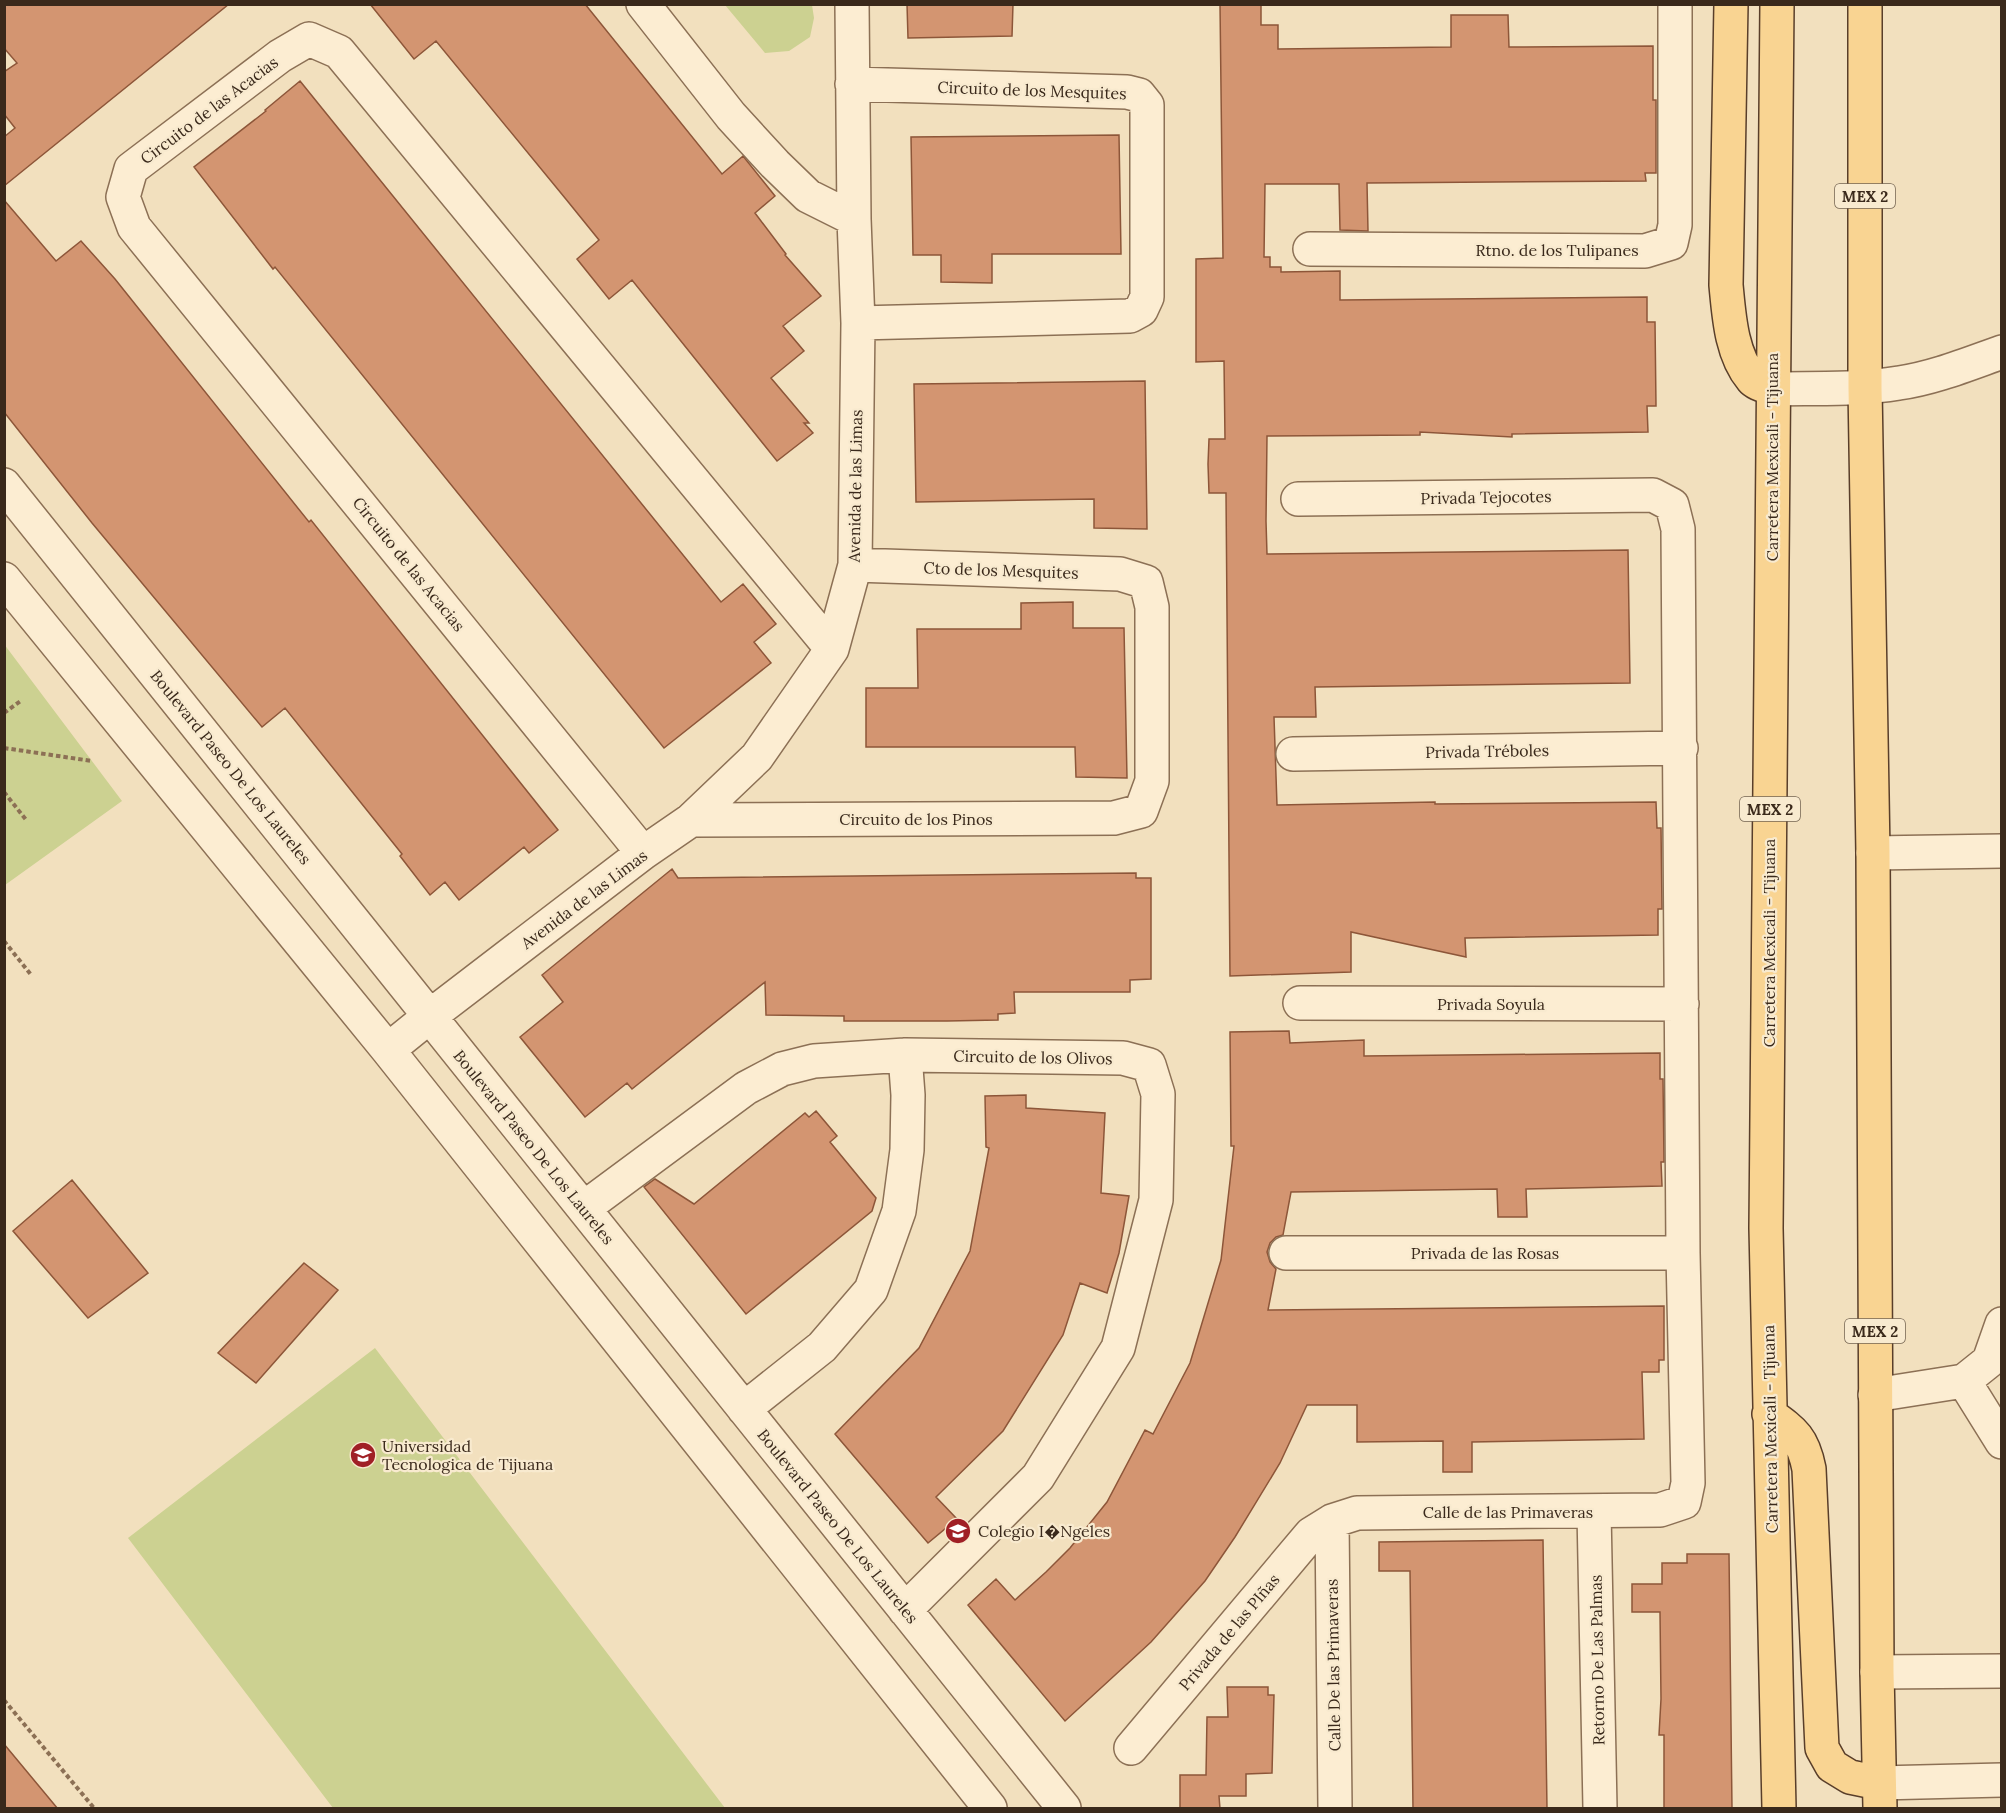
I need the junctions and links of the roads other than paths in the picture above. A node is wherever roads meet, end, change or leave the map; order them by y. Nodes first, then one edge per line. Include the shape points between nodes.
1 (643, 4) edge
2 (852, 4) edge
3 (1674, 4) edge
4 (1731, 4) edge
5 (1777, 4) edge
6 (1865, 4) edge
7 (852, 84) junction
8 (854, 219) junction
9 (1310, 249) dead end
10 (858, 323) junction
11 (2001, 352) edge
12 (1865, 388) junction
13 (1773, 389) junction
14 (4, 485) edge
15 (1298, 500) dead end
16 (855, 565) junction
17 (4, 579) edge
18 (832, 649) junction
19 (1681, 748) junction
20 (1293, 754) dead end
21 (1141, 811) joint
22 (691, 820) junction
23 (2001, 851) edge
24 (644, 853) junction
25 (1874, 853) junction
26 (1300, 1003) dead end
27 (1682, 1004) junction
28 (430, 1016) junction
29 (388, 1050) junction
30 (905, 1055) junction
31 (584, 1208) junction
32 (1286, 1253) dead end
33 (1683, 1253) junction
34 (2001, 1324) edge
35 (1964, 1381) junction
36 (1875, 1395) junction
37 (744, 1409) junction
38 (1769, 1414) junction
39 (2001, 1442) edge
40 (1594, 1512) junction
41 (1332, 1521) junction
42 (905, 1610) junction
43 (2001, 1671) edge
44 (1877, 1672) junction
45 (1131, 1748) dead end
46 (2001, 1780) edge
47 (1879, 1796) edge
48 (990, 1809) edge
49 (1064, 1809) edge
50 (1335, 1809) edge
51 (1600, 1809) edge
52 (1779, 1809) edge

1 - 8 street via 731,116 775,164 808,196
2 - 7 street, Avenida de las Limas
3 - 9 street, Rtno. de los Tulipanes via 1675,225 1671,243 1645,251
4 - 13 main road via 1725,285 1739,358 1753,381
5 - 13 main road, Carretera Mexicali - Tijuana / MEX 2
6 - 12 main road, MEX 2
7 - 8 street, Avenida de las Limas
7 - 10 street, Circuito de los Mesquites via 1127,92 1139,95 1147,105 1147,297 1141,310 1130,316
8 - 10 street, Avenida de las Limas
10 - 16 street, Avenida de las Limas
11 - 12 street via 1933,376
12 - 13 street
12 - 25 main road, MEX 2
13 - 38 main road, Carretera Mexicali - Tijuana / MEX 2
14 - 28 street, Boulevard Paseo De Los Laureles
15 - 19 street, Privada Tejocotes via 1653,495 1672,505 1678,529
16 - 18 street, Avenida de las Limas
16 - 21 street, Cto de los Mesquites via 1120,574 1146,582 1152,607 1152,781
17 - 29 street
18 - 22 street, Avenida de las Limas via 757,757
18 - 24 street, Circuito de las Acacias via 339,52 309,39 280,56 131,169 123,197 134,227
19 - 20 street, Privada Tréboles
19 - 27 street
21 - 22 street, Circuito de los Pinos via 1114,819
22 - 24 street, Avenida de las Limas
23 - 25 street
24 - 28 street, Avenida de las Limas
25 - 36 main road, MEX 2
26 - 27 street, Privada Soyula
27 - 33 street
28 - 29 street, Avenida de las Limas
28 - 31 street, Boulevard Paseo De Los Laureles
29 - 48 street
30 - 31 street, Circuito de los Olivos via 814,1061 782,1070 746,1088
30 - 37 street via 908,1150 899,1211 871,1290 822,1347
30 - 42 street, Circuito de los Olivos via 1123,1058 1149,1065 1158,1094 1156,1200 1118,1348 1038,1477
31 - 37 street, Boulevard Paseo De Los Laureles
32 - 33 street, Privada de las Rosas
33 - 40 street, Calle de las Primaveras via 1688,1483 1684,1502 1660,1510
34 - 35 street via 1989,1361
35 - 36 street
35 - 39 street
36 - 44 main road, MEX 2
37 - 42 street, Boulevard Paseo De Los Laureles
38 - 47 main road via 1793,1432 1805,1449 1809,1469 1822,1748 1832,1766
38 - 52 main road, Carretera Mexicali - Tijuana / MEX 2
40 - 41 street, Calle de las Primaveras via 1358,1513
40 - 51 street, Retorno De Las Palmas
41 - 45 street, Privada de las PIñas via 1311,1534
41 - 50 street, Calle De las Primaveras
42 - 49 street, Boulevard Paseo De Los Laureles
43 - 44 street
44 - 47 main road, MEX 2
46 - 47 street

